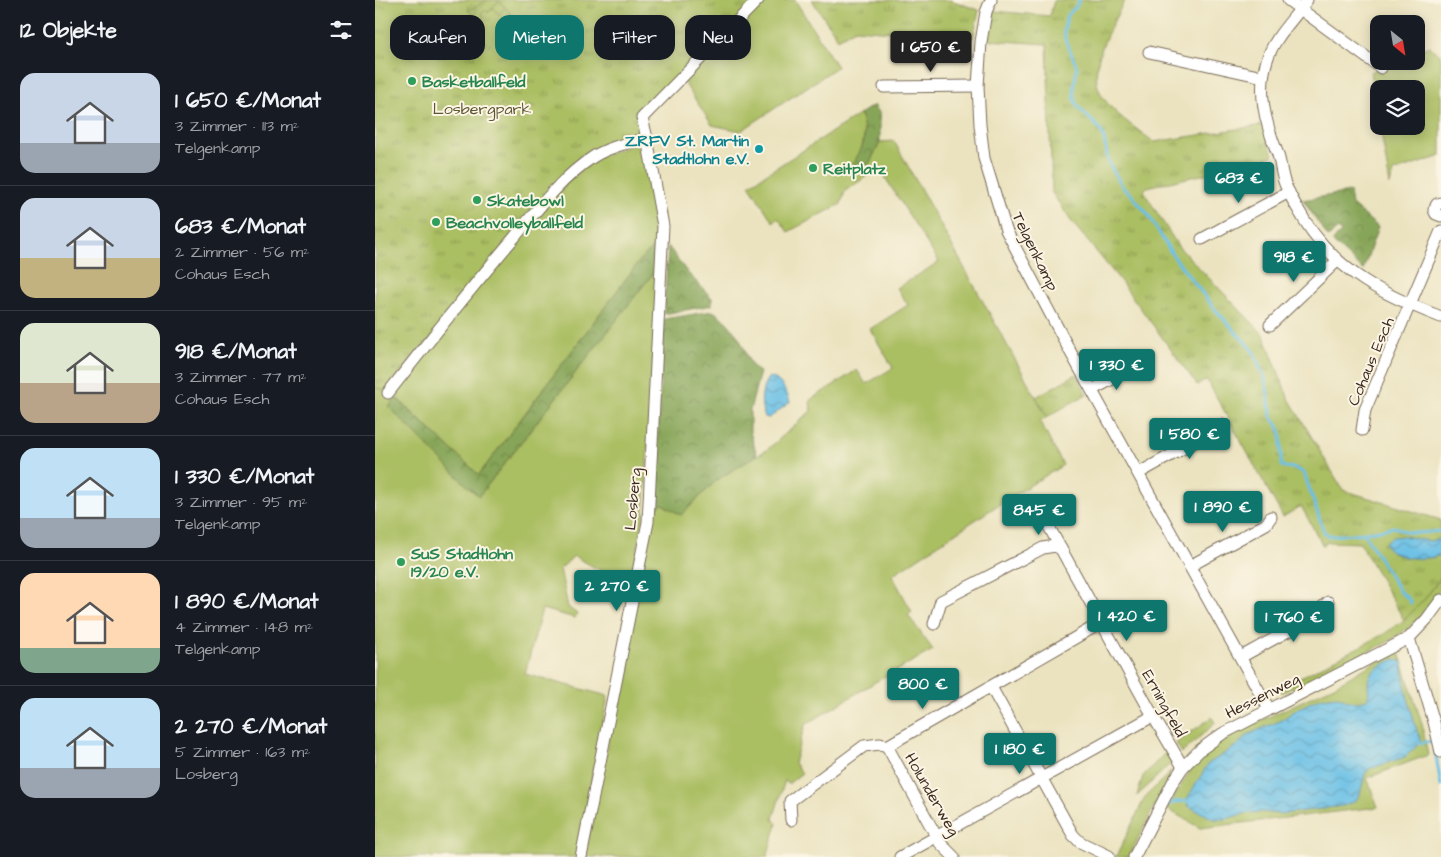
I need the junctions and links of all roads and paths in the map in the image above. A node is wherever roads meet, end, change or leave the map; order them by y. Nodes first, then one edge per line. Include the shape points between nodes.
1 (758, 0) edge
2 (991, 0) edge
3 (1288, 0) edge
4 (1304, 5) edge
5 (1149, 52) dead end
6 (1370, 59) edge
7 (1263, 76) junction
8 (978, 86) junction
9 (885, 87) dead end
10 (647, 138) junction
11 (1289, 192) junction
12 (1441, 203) edge
13 (1441, 216) edge
14 (1441, 231) edge
15 (1202, 239) dead end
16 (1337, 260) junction
17 (1411, 306) junction
18 (1441, 317) edge
19 (1270, 325) dead end
20 (1129, 370) dead end
21 (1092, 390) junction
22 (388, 393) dead end
23 (1222, 424) dead end
24 (1362, 430) dead end
25 (1139, 473) junction
26 (1039, 510) dead end
27 (1271, 517) dead end
28 (1057, 548) junction
29 (1190, 566) junction
30 (1441, 600) edge
31 (1329, 602) dead end
32 (1101, 623) junction
33 (934, 624) dead end
34 (1409, 638) junction
35 (1241, 658) junction
36 (991, 687) junction
37 (1269, 709) junction
38 (1153, 716) junction
39 (887, 746) junction
40 (1441, 752) edge
41 (1183, 767) junction
42 (1042, 778) junction
43 (791, 820) dead end
44 (936, 837) junction
45 (1109, 856) edge
46 (581, 857) edge
47 (900, 857) edge
48 (954, 857) edge
49 (1134, 857) edge

1 - 10 street, Losberg via 642,118
2 - 8 street, Telgenkamp via 981,42
3 - 4 street
4 - 6 street
4 - 7 street, Cohaus Esch via 1277,39
5 - 7 street
7 - 11 street, Cohaus Esch via 1268,130
8 - 9 street
8 - 21 street, Telgenkamp via 984,158 1006,230
10 - 22 street via 594,156 574,170 454,309
10 - 46 street, Losberg via 663,226 648,522
11 - 15 street
11 - 16 street, Cohaus Esch via 1309,228
12 - 13 street via 1434,210
14 - 17 street, Cohaus Esch
16 - 17 street, Cohaus Esch via 1370,285
16 - 19 street
17 - 18 street, Cohaus Esch
17 - 24 street, Cohaus Esch via 1365,410
20 - 21 street
21 - 25 street, Telgenkamp
23 - 25 street
25 - 29 street, Telgenkamp
26 - 28 street, Erningfeld
27 - 29 street via 1266,524
28 - 32 street, Erningfeld
28 - 33 street via 1043,548 941,601
29 - 35 street, Telgenkamp
30 - 34 street, Hessenweg
31 - 35 street via 1307,620
32 - 36 street
32 - 38 street, Erningfeld
34 - 37 street, Hessenweg
34 - 40 street
35 - 37 street, Telgenkamp
36 - 39 street
36 - 42 street
37 - 41 street, Hessenweg via 1222,734
38 - 41 street, Erningfeld
38 - 42 street
39 - 43 street via 864,746 790,801
39 - 44 street, Holunderweg
41 - 49 street, Hessenweg
42 - 44 street
42 - 45 street via 1076,839
44 - 47 street
44 - 48 street, Holunderweg

